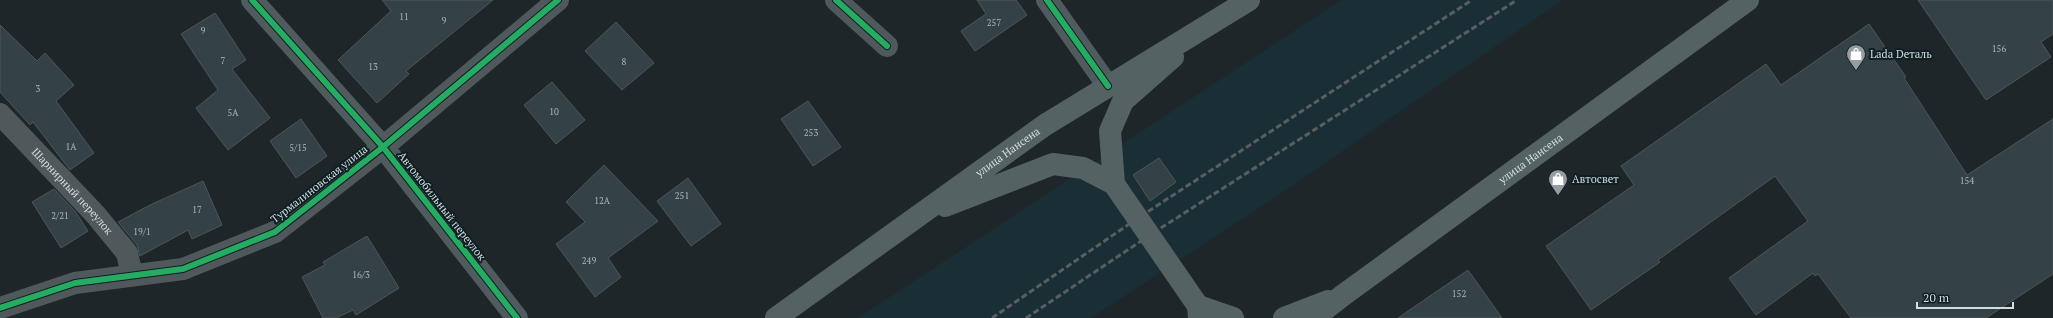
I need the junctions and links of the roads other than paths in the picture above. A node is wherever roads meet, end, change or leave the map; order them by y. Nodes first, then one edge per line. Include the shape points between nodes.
1 (252, 0) edge
2 (558, 0) edge
3 (836, 0) edge
4 (1047, 0) edge
5 (1249, 0) edge
6 (1748, 0) edge
7 (1202, 29) junction
8 (887, 46) dead end
9 (1108, 86) junction
10 (0, 114) edge
11 (383, 147) junction
12 (1114, 184) junction
13 (919, 215) junction
14 (132, 275) junction
15 (1342, 296) junction
16 (0, 308) edge
17 (1198, 312) edge
18 (517, 318) edge
19 (776, 318) edge
20 (1233, 318) edge
21 (1284, 318) edge
22 (1314, 318) edge

1 - 11 street, Автомобильный переулок
2 - 11 street, Турмалиновская улица
3 - 8 street
4 - 9 street
5 - 7 main road, улица Нансена
6 - 15 main road, улица Нансена
7 - 9 main road, улица Нансена
7 - 12 main road via 1123,101 1110,131
9 - 13 main road, улица Нансена via 1045,125
10 - 14 street, Шарнирный переулок via 95,214 127,253
11 - 14 street, Турмалиновская улица via 274,232 183,269
11 - 18 street, Автомобильный переулок
12 - 13 main road via 1084,168 1053,164
12 - 17 main road
13 - 19 main road, улица Нансена
14 - 16 street, Турмалиновская улица via 75,283
15 - 21 main road
15 - 22 main road, улица Нансена
17 - 20 main road

